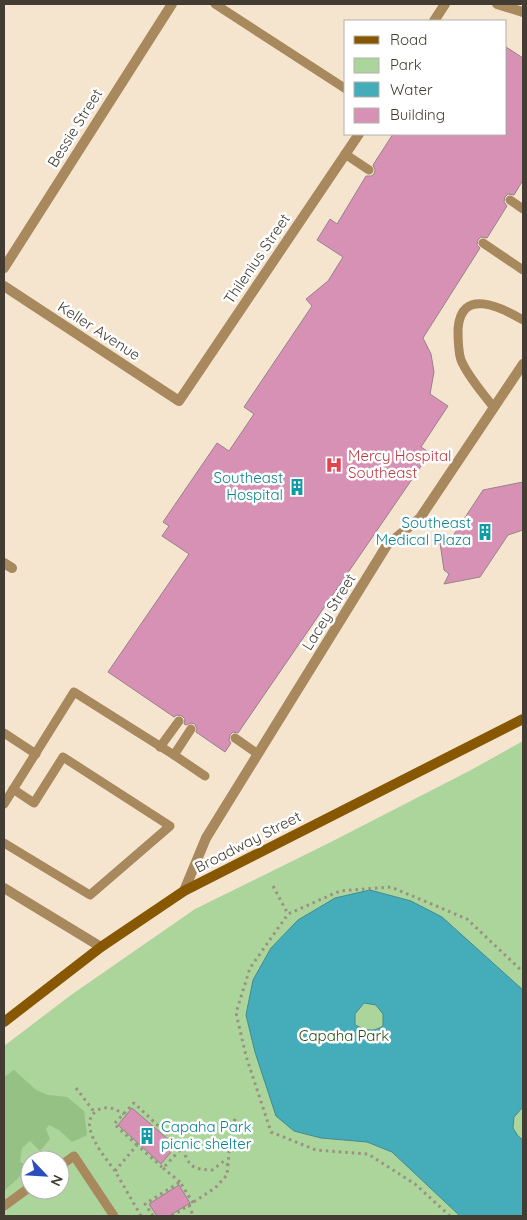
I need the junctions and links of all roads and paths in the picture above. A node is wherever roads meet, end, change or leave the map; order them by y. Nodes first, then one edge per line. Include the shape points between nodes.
1 (172, 4) edge
2 (215, 4) edge
3 (445, 4) edge
4 (499, 4) edge
5 (523, 12) edge
6 (435, 20) edge
7 (344, 88) edge
8 (358, 135) edge
9 (345, 154) junction
10 (369, 170) dead end
11 (510, 200) dead end
12 (523, 209) edge
13 (483, 244) dead end
14 (4, 268) edge
15 (523, 270) edge
16 (4, 286) edge
17 (523, 320) edge
18 (523, 364) edge
19 (179, 401) joint
20 (494, 408) junction
21 (523, 719) edge
22 (179, 721) dead end
23 (191, 728) dead end
24 (4, 733) edge
25 (235, 738) dead end
26 (160, 747) junction
27 (36, 754) junction
28 (258, 754) junction
29 (174, 755) junction
30 (205, 776) dead end
31 (13, 790) junction
32 (4, 804) edge
33 (4, 843) edge
34 (273, 886) dead end
35 (4, 888) edge
36 (184, 891) junction
37 (288, 914) junction
38 (101, 947) junction
39 (523, 972) edge
40 (4, 1022) edge
41 (76, 1088) dead end
42 (95, 1113) junction
43 (124, 1114) junction
44 (236, 1116) dead end
45 (137, 1145) junction
46 (182, 1148) junction
47 (70, 1159) edge
48 (228, 1165) junction
49 (163, 1168) junction
50 (115, 1170) junction
51 (180, 1182) junction
52 (20, 1194) edge
53 (191, 1204) junction
54 (4, 1206) edge
55 (114, 1216) edge
56 (141, 1216) edge
57 (152, 1216) edge
58 (172, 1216) edge
59 (194, 1216) edge
60 (450, 1216) edge

1 - 14 street, Bessie Street
2 - 7 lane
3 - 6 street
4 - 5 street
8 - 9 street, Thilenius Street
9 - 10 lane
9 - 19 street, Thilenius Street
11 - 12 lane
13 - 15 lane
16 - 19 street, Keller Avenue
17 - 20 lane via 492,304 477,303 466,308 459,319 461,360
18 - 20 street, Lacey Street
20 - 28 street, Lacey Street via 420,518 387,545
21 - 36 main road, Broadway Street
22 - 26 lane
23 - 29 lane
24 - 27 lane
25 - 28 lane
26 - 27 lane via 74,692
26 - 29 lane
27 - 31 lane
28 - 36 street, Lacey Street via 206,838
29 - 30 lane
31 - 32 lane
31 - 33 lane via 34,803 63,757 170,826 90,895
34 - 37 path
35 - 38 street
36 - 38 main road, Broadway Street
37 - 39 path via 340,891 391,887 467,919
37 - 60 path via 250,968 236,1013 246,1056 271,1132 316,1150 368,1154 415,1184
38 - 40 main road, Broadway Street
41 - 42 path
42 - 43 path via 113,1108
42 - 50 path via 88,1126 91,1135
43 - 45 path via 114,1124
43 - 46 path via 134,1103
44 - 48 path
45 - 49 path
45 - 50 path
46 - 48 path via 189,1165 196,1169 212,1170 224,1161
46 - 49 path
47 - 55 lane via 74,1156
48 - 53 path via 227,1175 215,1188
49 - 51 path
50 - 56 path
51 - 53 path
51 - 57 path via 146,1204
52 - 54 lane
53 - 58 path
53 - 59 path

